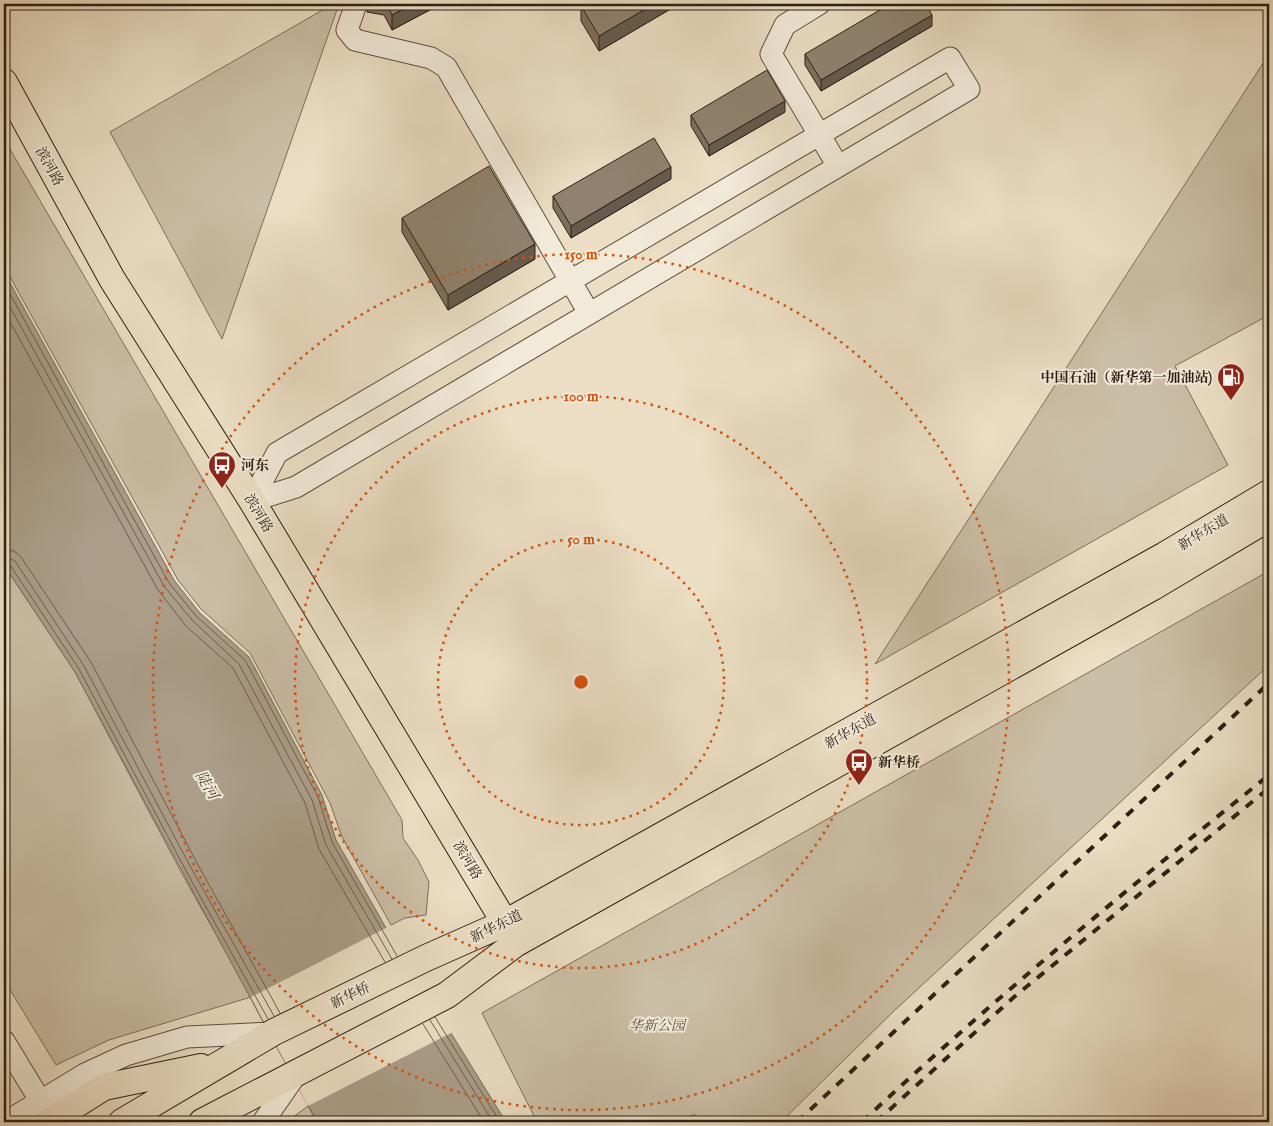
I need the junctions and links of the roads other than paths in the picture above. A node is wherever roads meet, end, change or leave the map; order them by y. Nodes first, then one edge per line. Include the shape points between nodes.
1 (356, 4) edge
2 (819, 4) edge
3 (4, 82) edge
4 (818, 135) junction
5 (838, 166) junction
6 (570, 280) junction
7 (589, 313) junction
8 (1269, 493) edge
9 (252, 501) junction
10 (1269, 518) edge
11 (510, 934) junction
12 (426, 958) joint
13 (274, 1032) junction
14 (4, 1041) edge
15 (221, 1063) junction
16 (297, 1073) junction
17 (248, 1099) junction
18 (45, 1112) edge
19 (125, 1120) edge
20 (6, 1122) edge
21 (202, 1122) edge
22 (222, 1122) edge
23 (264, 1122) edge

1 - 6 street via 347,30 355,40 431,58 446,67
2 - 4 street via 785,24 771,54
3 - 9 main road, 滨河路 via 112,279
4 - 5 street
4 - 5 street via 950,58 969,89
4 - 6 street
5 - 7 street
6 - 7 street
6 - 9 street via 277,453
7 - 9 street via 296,487
8 - 11 main road, 新华东道
9 - 11 main road, 滨河路
10 - 11 main road, 新华东道 via 1144,592
11 - 12 main road, 新华东道
11 - 16 main road, 新华东道 via 447,995
12 - 13 main road, 新华桥
13 - 15 main road
13 - 18 street via 187,1037 126,1055 85,1074
14 - 18 street
15 - 18 main road via 104,1087
15 - 19 main road
16 - 17 main road
16 - 23 street
17 - 21 main road
17 - 22 main road
18 - 20 street

